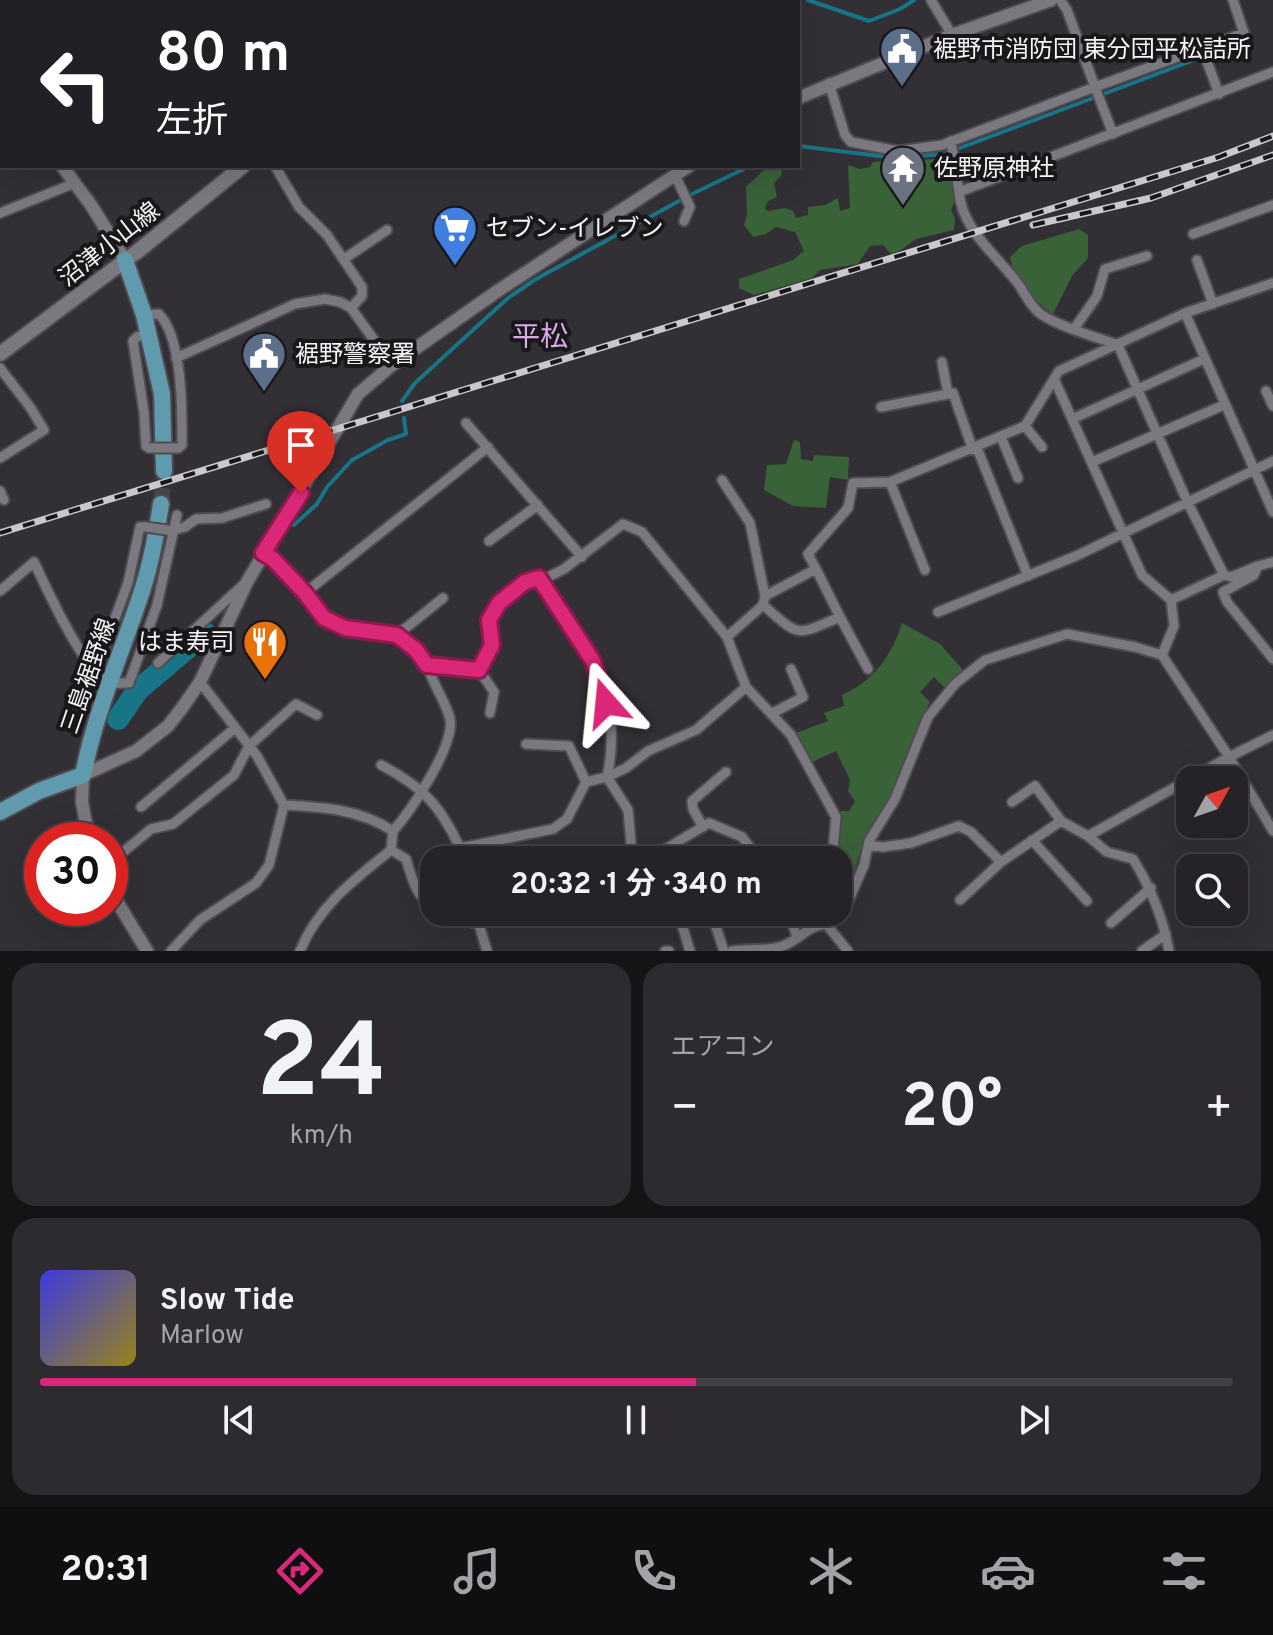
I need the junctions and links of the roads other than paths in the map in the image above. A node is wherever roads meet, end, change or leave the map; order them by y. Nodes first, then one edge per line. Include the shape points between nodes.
1 (931, 0) edge
2 (1051, 0) edge
3 (1060, 0) edge
4 (1233, 0) edge
5 (952, 35) junction
6 (1204, 53) junction
7 (1273, 72) edge
8 (829, 83) junction
9 (1097, 92) junction
10 (1219, 94) junction
11 (800, 97) edge
12 (1113, 134) junction
13 (952, 148) junction
14 (64, 168) edge
15 (240, 168) edge
16 (276, 168) edge
17 (686, 168) edge
18 (675, 175) junction
19 (75, 183) junction
20 (959, 192) junction
21 (1273, 205) edge
22 (0, 213) edge
23 (684, 221) dead end
24 (387, 230) dead end
25 (1193, 234) dead end
26 (1147, 256) dead end
27 (344, 259) junction
28 (125, 260) junction
29 (1197, 260) dead end
30 (1273, 283) edge
31 (1213, 304) junction
32 (351, 308) junction
33 (1185, 313) junction
34 (144, 315) junction
35 (1074, 329) junction
36 (149, 333) junction
37 (1118, 345) junction
38 (0, 354) edge
39 (176, 358) junction
40 (1204, 359) junction
41 (942, 362) dead end
42 (392, 365) junction
43 (0, 368) edge
44 (1055, 381) junction
45 (1138, 389) junction
46 (1266, 391) dead end
47 (948, 394) junction
48 (1224, 405) junction
49 (1273, 406) edge
50 (881, 407) dead end
51 (1072, 419) junction
52 (466, 423) dead end
53 (1025, 426) junction
54 (1158, 434) junction
55 (1001, 437) junction
56 (488, 447) junction
57 (1042, 447) dead end
58 (975, 449) junction
59 (0, 458) edge
60 (1273, 461) edge
61 (1092, 462) junction
62 (164, 471) tunnel mouth
63 (1253, 471) junction
64 (1018, 478) dead end
65 (722, 480) dead end
66 (890, 482) junction
67 (1187, 501) junction
68 (161, 504) tunnel mouth
69 (266, 504) dead end
70 (538, 505) junction
71 (1273, 512) edge
72 (177, 515) dead end
73 (171, 531) junction
74 (1122, 535) junction
75 (489, 541) dead end
76 (263, 553) junction
77 (582, 557) junction
78 (1266, 565) edge
79 (816, 569) junction
80 (925, 570) dead end
81 (1224, 575) junction
82 (1273, 575) edge
83 (1028, 576) junction
84 (539, 578) junction
85 (247, 582) junction
86 (0, 591) edge
87 (305, 593) junction
88 (443, 598) dead end
89 (1171, 600) junction
90 (764, 601) junction
91 (938, 612) dead end
92 (840, 617) junction
93 (397, 635) junction
94 (727, 637) junction
95 (1162, 655) junction
96 (1273, 659) edge
97 (158, 663) dead end
98 (427, 665) junction
99 (791, 669) dead end
100 (868, 669) dead end
101 (479, 670) junction
102 (95, 672) junction
103 (109, 682) junction
104 (200, 682) junction
105 (746, 687) junction
106 (490, 713) dead end
107 (771, 714) junction
108 (317, 715) dead end
109 (235, 728) junction
110 (1273, 735) edge
111 (526, 744) dead end
112 (249, 746) junction
113 (1229, 757) junction
114 (381, 765) dead end
115 (726, 772) dead end
116 (83, 775) junction
117 (607, 777) junction
118 (586, 782) junction
119 (423, 791) junction
120 (1012, 802) dead end
121 (284, 805) junction
122 (141, 807) dead end
123 (0, 812) edge
124 (1061, 821) junction
125 (86, 822) edge
126 (703, 827) junction
127 (393, 831) junction
128 (1273, 831) edge
129 (1088, 836) junction
130 (1032, 840) junction
131 (868, 845) junction
132 (459, 846) edge
133 (470, 846) edge
134 (631, 846) edge
135 (671, 846) edge
136 (749, 846) edge
137 (833, 846) edge
138 (128, 848) edge
139 (391, 850) junction
140 (1001, 862) junction
141 (1151, 888) junction
142 (420, 893) edge
143 (852, 893) edge
144 (960, 900) dead end
145 (1087, 901) dead end
146 (128, 920) edge
147 (1111, 923) dead end
148 (479, 926) edge
149 (682, 926) edge
150 (716, 926) edge
151 (793, 926) edge
152 (813, 926) edge
153 (828, 926) edge
154 (1166, 934) junction
155 (797, 938) junction
156 (173, 948) edge
157 (147, 951) edge
158 (186, 951) edge
159 (300, 951) edge
160 (487, 951) edge
161 (690, 951) edge
162 (724, 951) edge
163 (732, 951) edge
164 (848, 951) edge
165 (1142, 951) edge
166 (1169, 951) edge

1 - 5 street
2 - 5 street
3 - 9 street
4 - 6 street via 1244,33
5 - 8 street
6 - 9 street
6 - 10 street
7 - 10 street
8 - 11 street
8 - 13 street via 851,142 898,151
9 - 12 street
9 - 13 street
10 - 12 street
12 - 20 street
13 - 20 street
14 - 19 street
15 - 28 main road, 沼津小山線
16 - 27 street via 299,207
17 - 18 street
18 - 23 street via 690,211
18 - 42 street
19 - 22 street
19 - 28 street
20 - 35 street via 986,250 1036,310
21 - 25 street
24 - 27 street
26 - 35 street via 1105,269 1097,296
27 - 32 street via 362,287 362,296
28 - 34 main road
28 - 38 main road, 沼津小山線
29 - 31 street
30 - 31 street
31 - 33 street
32 - 39 street via 340,302 306,301
32 - 42 street
33 - 37 street
33 - 40 street
34 - 36 main road
34 - 39 street via 159,314 163,319
35 - 37 street
36 - 39 street, bridge via 133,341 149,448 182,445
36 - 62 main road via 162,394
37 - 44 street via 1059,371
37 - 45 street
40 - 45 street
40 - 48 street
41 - 47 street
42 - 76 street via 358,394
43 - 59 street via 44,430
44 - 51 street
44 - 53 street
45 - 51 street
45 - 54 street
46 - 49 street
47 - 50 street
47 - 58 street via 953,393
48 - 54 street
48 - 63 street
51 - 61 street
52 - 56 street
53 - 55 street
53 - 57 street
54 - 61 street
54 - 67 street
55 - 58 street
55 - 64 street
56 - 70 street
56 - 87 street
58 - 66 street
58 - 83 street
60 - 63 street
61 - 74 street
63 - 67 street
63 - 71 street
65 - 90 street via 750,523
66 - 79 street via 853,483 848,508 808,554
66 - 80 street
67 - 74 street
67 - 81 street
68 - 103 main road, 三島裾野線 via 140,598
69 - 73 street via 222,518 196,519
70 - 75 street
70 - 77 street
72 - 73 street
73 - 102 street, bridge via 140,527 128,583
73 - 103 street via 157,605 133,681
74 - 83 street
74 - 89 street via 1142,575
76 - 85 street
76 - 87 street
77 - 84 street
77 - 94 street via 623,524 642,532
78 - 81 street
78 - 82 street
78 - 96 street via 1223,592
79 - 90 street
79 - 92 street
81 - 89 street
83 - 91 street
84 - 101 street via 525,582 499,603 489,620 492,645
84 - 117 street via 593,661 613,723
85 - 97 street
85 - 104 street
86 - 102 street via 34,562
87 - 93 street via 334,624
88 - 93 street
89 - 95 street via 1174,626
90 - 92 street via 789,629 804,632
90 - 94 street
92 - 100 street
93 - 98 street
94 - 105 street
95 - 113 street
95 - 131 street via 1067,634 985,660 955,684 928,717 895,799
98 - 101 street
98 - 119 street via 450,720
99 - 107 street via 803,697
101 - 106 street via 494,692
102 - 103 street
103 - 116 main road, 三島裾野線
104 - 109 street
104 - 116 street via 168,726 150,741
105 - 107 street
105 - 117 street via 696,730
107 - 137 street via 791,735 836,817
108 - 112 street via 296,704
109 - 112 street
109 - 122 street
110 - 113 street
111 - 118 street via 569,746
112 - 121 street
112 - 138 street via 234,775 173,824 151,829
113 - 128 street
113 - 129 street
114 - 119 street
115 - 126 street via 692,801
116 - 123 main road
116 - 125 street
117 - 118 street
117 - 134 street via 628,810
118 - 133 street via 567,819 553,829
119 - 127 street
119 - 132 street via 446,818
120 - 124 street via 1035,786
121 - 127 street via 335,808
121 - 156 street via 269,865 256,883 200,920
124 - 129 street
124 - 130 street
126 - 135 street
126 - 136 street via 709,823 742,837
127 - 139 street
129 - 141 street via 1107,852 1133,859
130 - 140 street
130 - 145 street
131 - 140 street via 911,843 959,826
131 - 143 street
139 - 142 street via 406,859
139 - 159 street via 336,895
140 - 144 street
141 - 147 street
141 - 154 street
146 - 157 street
148 - 160 street
149 - 161 street
150 - 162 street
151 - 155 street
152 - 155 street
153 - 164 street
154 - 165 street
154 - 166 street
155 - 163 street via 778,947
156 - 158 street

